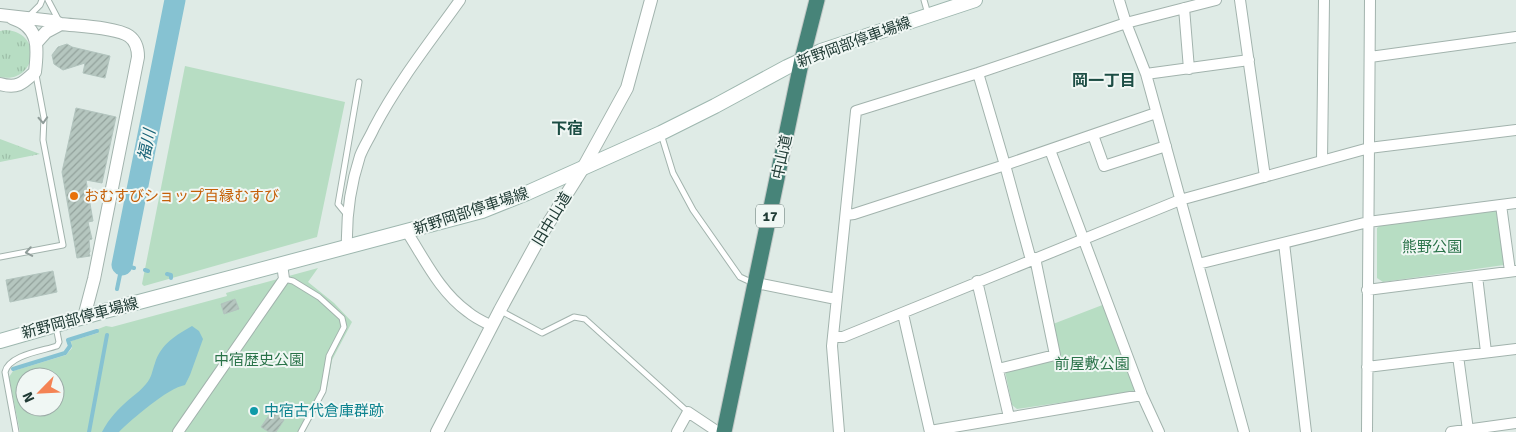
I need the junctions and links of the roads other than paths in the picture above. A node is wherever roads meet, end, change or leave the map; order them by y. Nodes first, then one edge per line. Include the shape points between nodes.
1 (42, 0) edge
2 (48, 0) edge
3 (460, 0) edge
4 (651, 0) edge
5 (817, 0) edge
6 (924, 0) edge
7 (975, 0) edge
8 (1119, 0) edge
9 (1216, 0) edge
10 (1240, 0) edge
11 (1324, 0) edge
12 (1370, 0) edge
13 (1184, 8) junction
14 (928, 14) junction
15 (3, 17) edge
16 (26, 17) junction
17 (1126, 23) junction
18 (61, 24) junction
19 (1516, 37) edge
20 (37, 42) junction
21 (1370, 57) junction
22 (802, 60) junction
23 (1249, 60) junction
24 (1189, 68) junction
25 (35, 72) junction
26 (978, 73) junction
27 (1146, 74) junction
28 (359, 82) dead end
29 (0, 84) edge
30 (1156, 113) junction
31 (1516, 130) edge
32 (661, 133) junction
33 (1093, 135) junction
34 (1166, 146) junction
35 (1369, 148) junction
36 (1050, 150) junction
37 (1322, 161) junction
38 (1005, 165) junction
39 (583, 168) junction
40 (1265, 177) junction
41 (1180, 200) junction
42 (1516, 203) edge
43 (1501, 205) junction
44 (846, 215) junction
45 (347, 216) junction
46 (1368, 222) junction
47 (407, 232) junction
48 (1082, 239) junction
49 (1284, 243) junction
50 (347, 246) junction
51 (0, 257) edge
52 (1033, 259) junction
53 (282, 264) junction
54 (1198, 264) junction
55 (1513, 271) edge
56 (1477, 276) junction
57 (284, 279) junction
58 (977, 281) junction
59 (756, 283) junction
60 (1367, 290) junction
61 (836, 298) junction
62 (500, 310) junction
63 (903, 314) junction
64 (84, 317) junction
65 (55, 326) junction
66 (492, 326) junction
67 (833, 337) junction
68 (0, 341) edge
69 (1516, 349) edge
70 (1486, 352) junction
71 (1458, 356) junction
72 (1367, 367) junction
73 (998, 369) junction
74 (1142, 395) junction
75 (688, 412) junction
76 (1009, 417) junction
77 (1516, 423) edge
78 (1468, 430) junction
79 (930, 431) edge
80 (16, 432) edge
81 (178, 432) edge
82 (301, 432) edge
83 (437, 432) edge
84 (677, 432) edge
85 (718, 432) edge
86 (724, 432) edge
87 (839, 432) edge
88 (1160, 432) edge
89 (1244, 432) edge
90 (1306, 432) edge
91 (1366, 432) edge
92 (1452, 432) edge

1 - 16 lane via 34,13
2 - 18 lane
3 - 45 street via 411,67 378,120 361,154
4 - 39 street, 旧中山道 via 626,88
5 - 22 highway, 中山道 / 17
6 - 14 lane
7 - 14 main road, 新野岡部停車場線
8 - 17 street
9 - 13 street
10 - 23 street
11 - 37 street
12 - 21 street
13 - 17 street
13 - 24 street
14 - 22 main road, 新野岡部停車場線 via 830,47
15 - 16 street
15 - 20 street via 25,25
16 - 18 street
17 - 26 street
17 - 27 street
18 - 20 street via 46,32
18 - 64 street via 125,34 138,49
19 - 21 street
20 - 25 street
21 - 35 street
22 - 32 main road, 新野岡部停車場線
22 - 59 highway, 中山道 / 17
23 - 24 street
23 - 40 street
24 - 27 street
25 - 29 street via 17,86
25 -> 51 lane via 44,118 43,140 63,245
26 - 38 street
26 - 44 street via 856,111
27 - 30 street
28 - 45 lane via 338,204
30 - 33 street
30 - 34 street
31 - 35 street
32 - 39 main road, 新野岡部停車場線
32 - 59 lane via 673,173 693,210 740,277
33 - 34 street via 1104,166
33 - 36 street
34 - 41 street
35 - 37 street
35 - 46 street
36 - 38 street
36 - 48 street
37 - 40 street
38 - 44 street
38 - 52 street
39 - 47 main road, 新野岡部停車場線 via 482,211
39 - 62 street, 旧中山道
40 - 41 street
41 - 48 street
41 - 54 street
42 - 43 street
43 - 46 street
43 - 55 street
44 - 61 street
45 - 50 street
46 - 49 street
46 - 60 street
47 - 50 main road, 新野岡部停車場線
47 - 66 street via 449,295 469,313
48 - 52 street
48 - 74 street
49 - 54 street
49 - 90 street
50 - 53 main road, 新野岡部停車場線
52 - 58 street
52 - 73 street via 1055,355
53 - 57 street
53 - 64 main road, 新野岡部停車場線
54 - 89 street
55 - 56 street
56 - 60 street
56 - 70 street
57 - 81 street
57 - 82 lane via 319,297 342,318 344,327 329,356 323,391
58 - 63 street
58 - 73 street
59 - 61 street
59 - 86 highway, 中山道 / 17
60 - 72 street
61 - 67 street
62 - 66 street, 旧中山道
62 - 75 lane via 542,333 574,317 585,319
63 - 67 street via 843,337
63 - 79 street
64 - 65 main road, 新野岡部停車場線
65 - 68 main road, 新野岡部停車場線
65 - 80 lane via 57,346 12,360 6,367
66 - 83 street, 旧中山道
67 - 87 street
69 - 70 street
70 - 71 street
71 - 72 street
71 - 78 street
72 - 91 street
73 - 76 street
74 - 76 street
74 - 88 street
75 - 84 street
75 - 85 street
76 - 79 street
77 - 78 street
78 - 92 street

